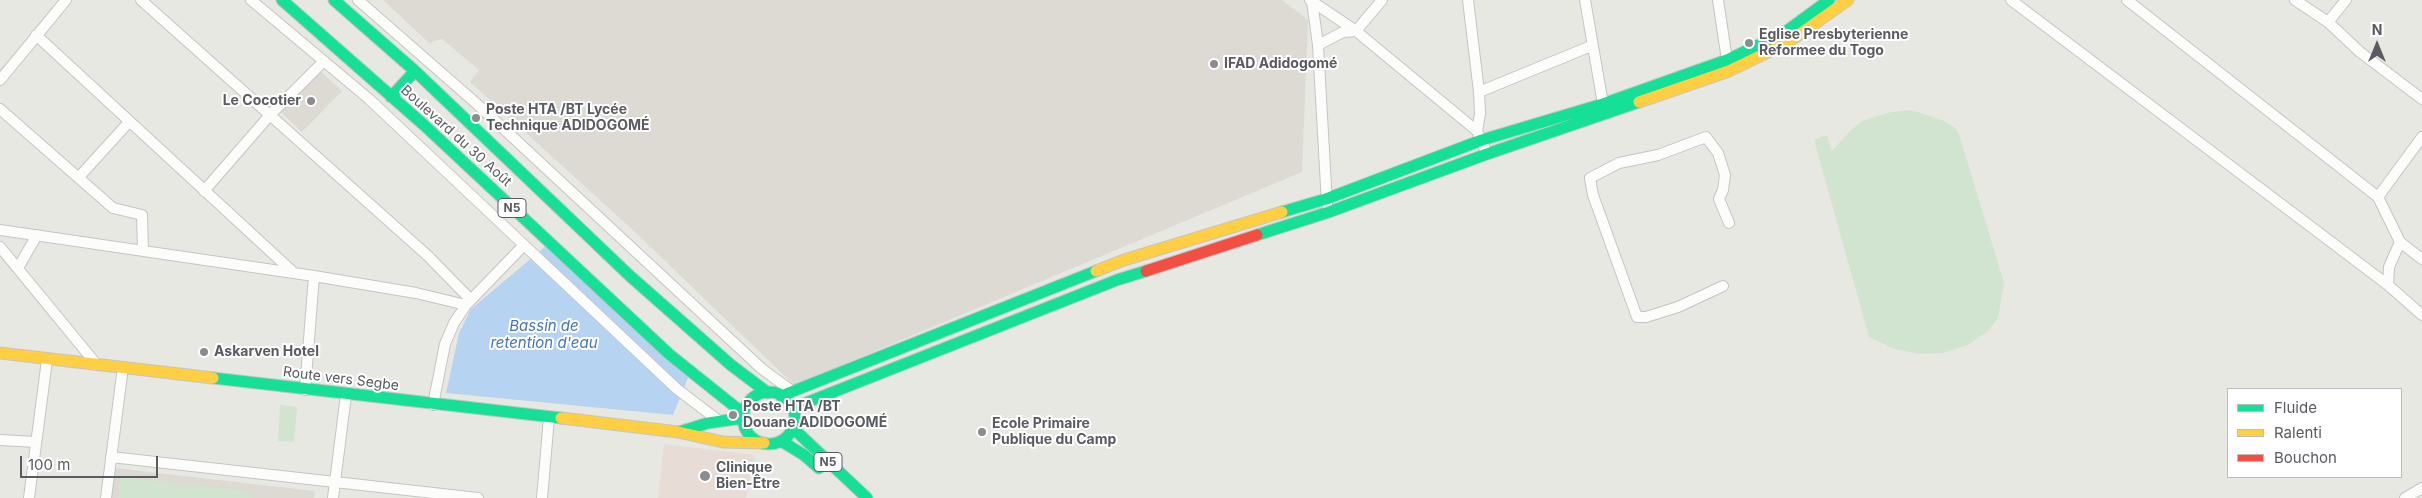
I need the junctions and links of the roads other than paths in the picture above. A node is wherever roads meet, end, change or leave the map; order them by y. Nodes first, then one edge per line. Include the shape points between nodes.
1 (66, 0) edge
2 (141, 0) edge
3 (251, 0) edge
4 (282, 0) edge
5 (334, 0) edge
6 (358, 0) edge
7 (1382, 0) edge
8 (1468, 0) edge
9 (1585, 0) edge
10 (1718, 0) edge
11 (1829, 0) edge
12 (1848, 0) edge
13 (2011, 0) edge
14 (2127, 0) edge
15 (2295, 0) edge
16 (2346, 0) edge
17 (1311, 1) edge
18 (2328, 22) junction
19 (1356, 31) junction
20 (36, 35) junction
21 (1318, 45) junction
22 (1591, 46) junction
23 (1727, 60) junction
24 (324, 61) junction
25 (415, 71) junction
26 (0, 80) edge
27 (1479, 92) junction
28 (391, 97) junction
29 (2422, 98) edge
30 (1602, 104) junction
31 (0, 108) edge
32 (270, 115) junction
33 (129, 122) junction
34 (1480, 136) junction
35 (2422, 137) edge
36 (1487, 154) junction
37 (79, 176) junction
38 (204, 191) junction
39 (2378, 197) junction
40 (1326, 199) junction
41 (1329, 212) junction
42 (1728, 223) dead end
43 (0, 230) edge
44 (37, 235) junction
45 (2400, 242) junction
46 (524, 245) junction
47 (0, 247) edge
48 (143, 250) junction
49 (2422, 259) edge
50 (18, 268) junction
51 (295, 273) junction
52 (314, 276) junction
53 (2388, 285) junction
54 (1723, 286) dead end
55 (468, 302) junction
56 (2422, 315) edge
57 (0, 354) edge
58 (47, 360) junction
59 (97, 365) junction
60 (123, 367) junction
61 (305, 390) junction
62 (768, 393) junction
63 (787, 394) junction
64 (346, 395) junction
65 (433, 405) junction
66 (793, 408) junction
67 (744, 416) junction
68 (549, 418) junction
69 (718, 421) junction
70 (794, 423) junction
71 (678, 432) junction
72 (0, 440) edge
73 (781, 441) junction
74 (36, 442) junction
75 (764, 444) junction
76 (111, 457) junction
77 (335, 481) junction
78 (2422, 488) edge
79 (29, 498) edge
80 (106, 498) edge
81 (333, 498) edge
82 (478, 498) edge
83 (542, 498) edge
84 (851, 498) edge
85 (867, 498) edge
86 (2406, 498) edge

1 - 20 street
2 - 32 street
3 - 24 street
4 - 28 main road, Boulevard du 30 Août / N5
5 - 25 main road, Boulevard du 30 Août / N5
6 - 63 street via 476,104
7 - 19 street
8 - 27 street
9 - 22 street
10 - 23 street
11 - 23 main road via 1784,33
12 - 36 main road via 1787,43 1729,71
13 - 53 street
14 - 39 street
15 - 18 street
16 - 18 street
17 - 19 street
17 - 21 street
18 - 29 street via 2360,52
19 - 21 street via 1344,32
19 - 34 street
20 - 26 street
20 - 33 street
21 - 40 street
22 - 27 street
22 - 30 street
23 - 30 main road
24 - 32 street
24 - 46 street via 369,99
25 - 28 main road
25 - 62 main road, Boulevard du 30 Août / N5 via 630,276
27 - 34 street
28 - 67 main road, Boulevard du 30 Août / N5 via 669,354
30 - 34 main road
31 - 37 street
32 - 38 street
32 - 55 street via 428,256
33 - 37 street
33 - 38 street
34 - 36 street
34 - 40 main road
35 - 39 street
36 - 41 main road
37 - 48 street via 114,208 142,215
38 - 51 street
39 - 45 street
40 - 41 street
40 - 63 main road via 1124,260
41 - 66 main road via 1117,280
42 - 54 street via 1719,199 1724,190 1724,174 1718,153 1706,137 1658,155 1619,163 1590,178 1593,195 1637,317 1678,307
43 - 44 street
44 - 48 street
44 - 50 street
45 - 49 street
45 - 53 street via 2389,267
46 - 55 street
46 - 69 street via 677,390
47 - 50 street
48 - 51 street
50 - 59 street
51 - 52 street
52 - 55 street
52 - 61 street
53 - 56 street
55 - 65 street via 445,344
57 - 58 main road, Route vers Segbe
58 - 59 main road, Route vers Segbe
58 - 74 street
59 - 60 main road, Route vers Segbe
60 - 61 main road, Route vers Segbe
60 - 76 street
61 - 64 main road, Route vers Segbe
62 - 63 main road, N5
62 - 67 main road via 752,399
63 - 66 main road
64 - 65 main road, Route vers Segbe
64 - 77 street
65 - 68 main road, Route vers Segbe
66 - 70 main road
67 - 69 main road, Route vers Segbe
67 - 75 main road, N5 via 750,436
68 - 71 main road, Route vers Segbe
68 - 83 street
69 - 71 main road, Route vers Segbe
70 - 73 main road via 790,433
70 - 85 main road, N5 via 797,432
71 - 75 main road, Route vers Segbe via 723,442
72 - 74 street
73 - 75 main road
73 - 84 main road, N5 via 804,455
74 - 79 street
76 - 77 street
76 - 80 street
77 - 81 street
77 - 82 street
78 - 86 street

